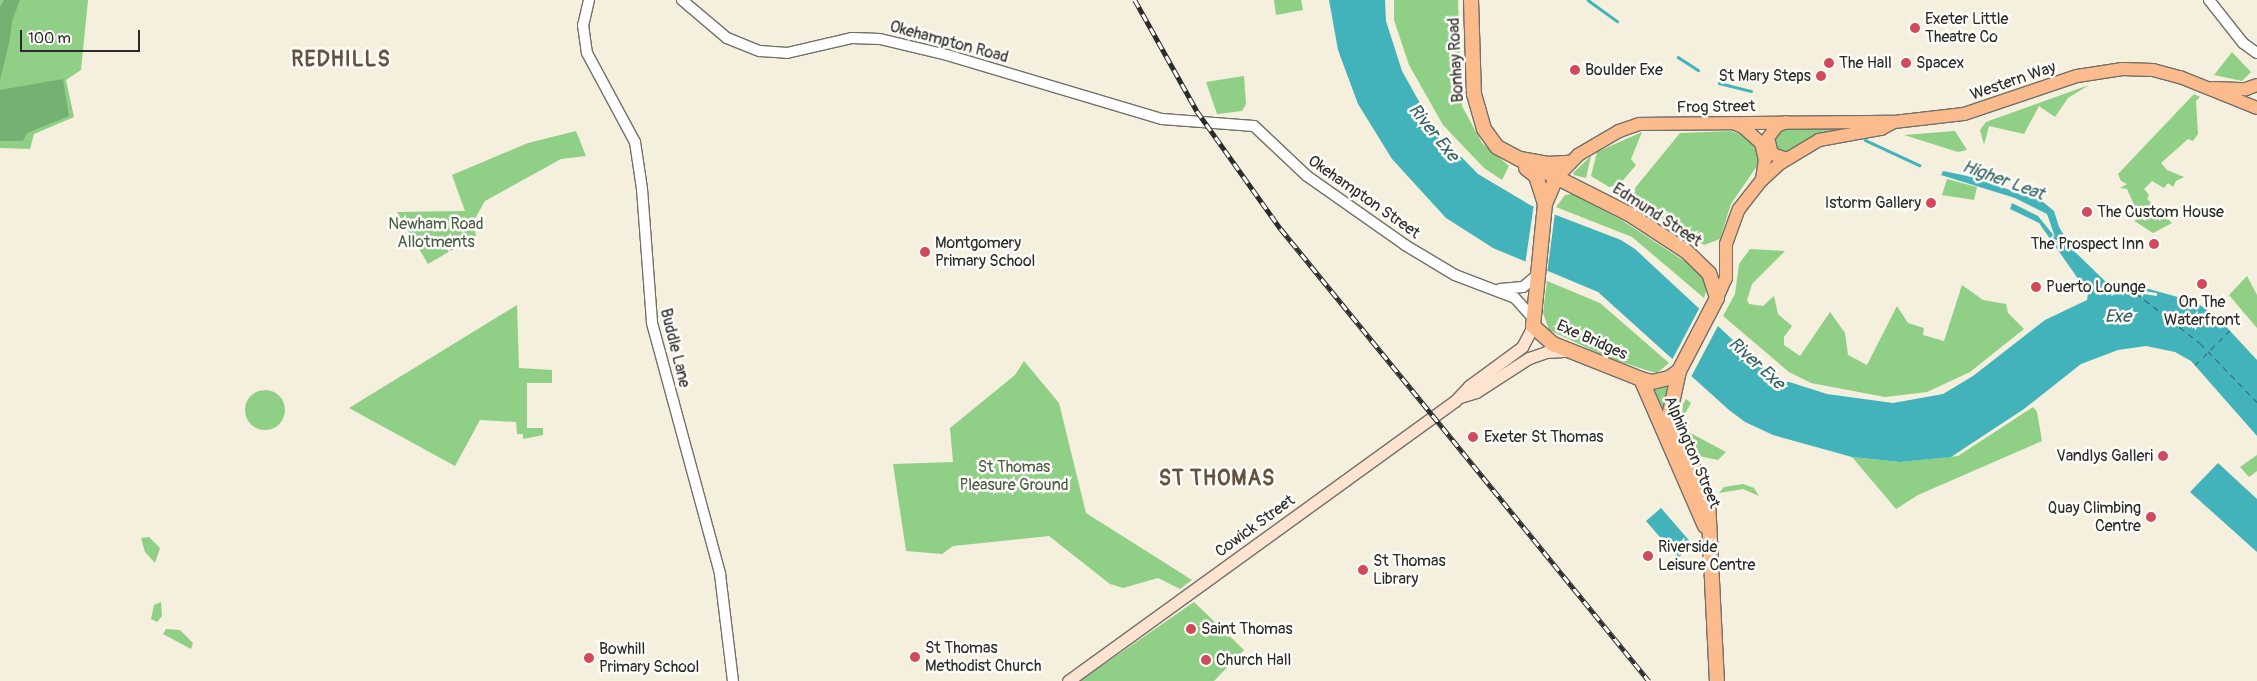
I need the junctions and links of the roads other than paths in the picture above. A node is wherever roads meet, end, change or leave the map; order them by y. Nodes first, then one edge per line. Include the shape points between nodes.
1 (589, 0) edge
2 (682, 0) edge
3 (1471, 0) edge
4 (2209, 0) edge
5 (2247, 47) junction
6 (2257, 53) edge
7 (2257, 61) edge
8 (2255, 86) edge
9 (2207, 88) junction
10 (2254, 105) edge
11 (1731, 122) junction
12 (1787, 122) junction
13 (1894, 122) junction
14 (1221, 123) joint
15 (1506, 152) junction
16 (1520, 159) junction
17 (1787, 159) junction
18 (1569, 163) junction
19 (1556, 178) junction
20 (1762, 180) junction
21 (1584, 190) junction
22 (1545, 204) junction
23 (1536, 275) junction
24 (1499, 289) junction
25 (1715, 302) junction
26 (1533, 322) junction
27 (1568, 351) junction
28 (1679, 371) junction
29 (1641, 379) junction
30 (1460, 397) junction
31 (1710, 538) junction
32 (733, 681) edge
33 (1068, 681) edge
34 (1717, 681) edge

1 - 32 street, Buddle Lane via 583,25 587,53 635,142 642,189 652,323 720,574
2 - 14 street, Okehampton Road via 728,38 750,49 787,53 852,38 880,39 947,54 1162,119
3 - 15 highway, Bonhay Road via 1475,108 1489,137
4 - 5 street
5 - 6 street
5 - 7 street
8 - 9 main road
9 - 10 main road
9 - 13 main road, Western Way via 2153,70 2102,71 2058,82 1987,109 1938,119
11 - 12 main road, Frog Street
11 - 18 main road, Frog Street via 1639,124 1603,139
11 - 20 main road via 1743,127 1761,143 1765,160
12 - 13 main road, Frog Street
12 - 17 main road via 1777,126 1768,138 1772,154
13 - 17 main road, Western Way via 1881,129 1827,138
14 - 24 street, Okehampton Street via 1259,128 1307,176 1405,245 1455,275
15 - 16 highway, Bonhay Road
15 - 22 highway via 1536,176
16 - 18 highway, Bonhay Road via 1557,165
16 - 19 highway, Bonhay Road
17 - 20 main road, Western Way
18 - 19 main road, Frog Street
19 - 21 highway
19 - 22 highway
20 - 25 main road, Western Way via 1733,219 1726,244 1726,278
21 - 22 highway via 1563,192
21 - 25 highway, Edmund Street via 1686,251 1709,273
22 - 23 highway
23 - 24 street, Okehampton Street via 1523,287
23 - 26 highway
24 - 26 street, Okehampton Street via 1515,298
25 - 28 highway
26 - 27 highway, Exe Bridges via 1547,340
26 - 30 main road, Cowick Street via 1522,347 1469,386
27 - 29 highway, Exe Bridges
27 - 30 main road, Cowick Street via 1546,352 1529,358 1476,392
28 - 29 highway, Exe Bridges via 1660,381
28 - 31 highway, Alphington Street via 1669,417 1708,500
29 - 31 highway, Alphington Street
30 - 33 main road, Cowick Street
31 - 34 highway, Alphington Street

